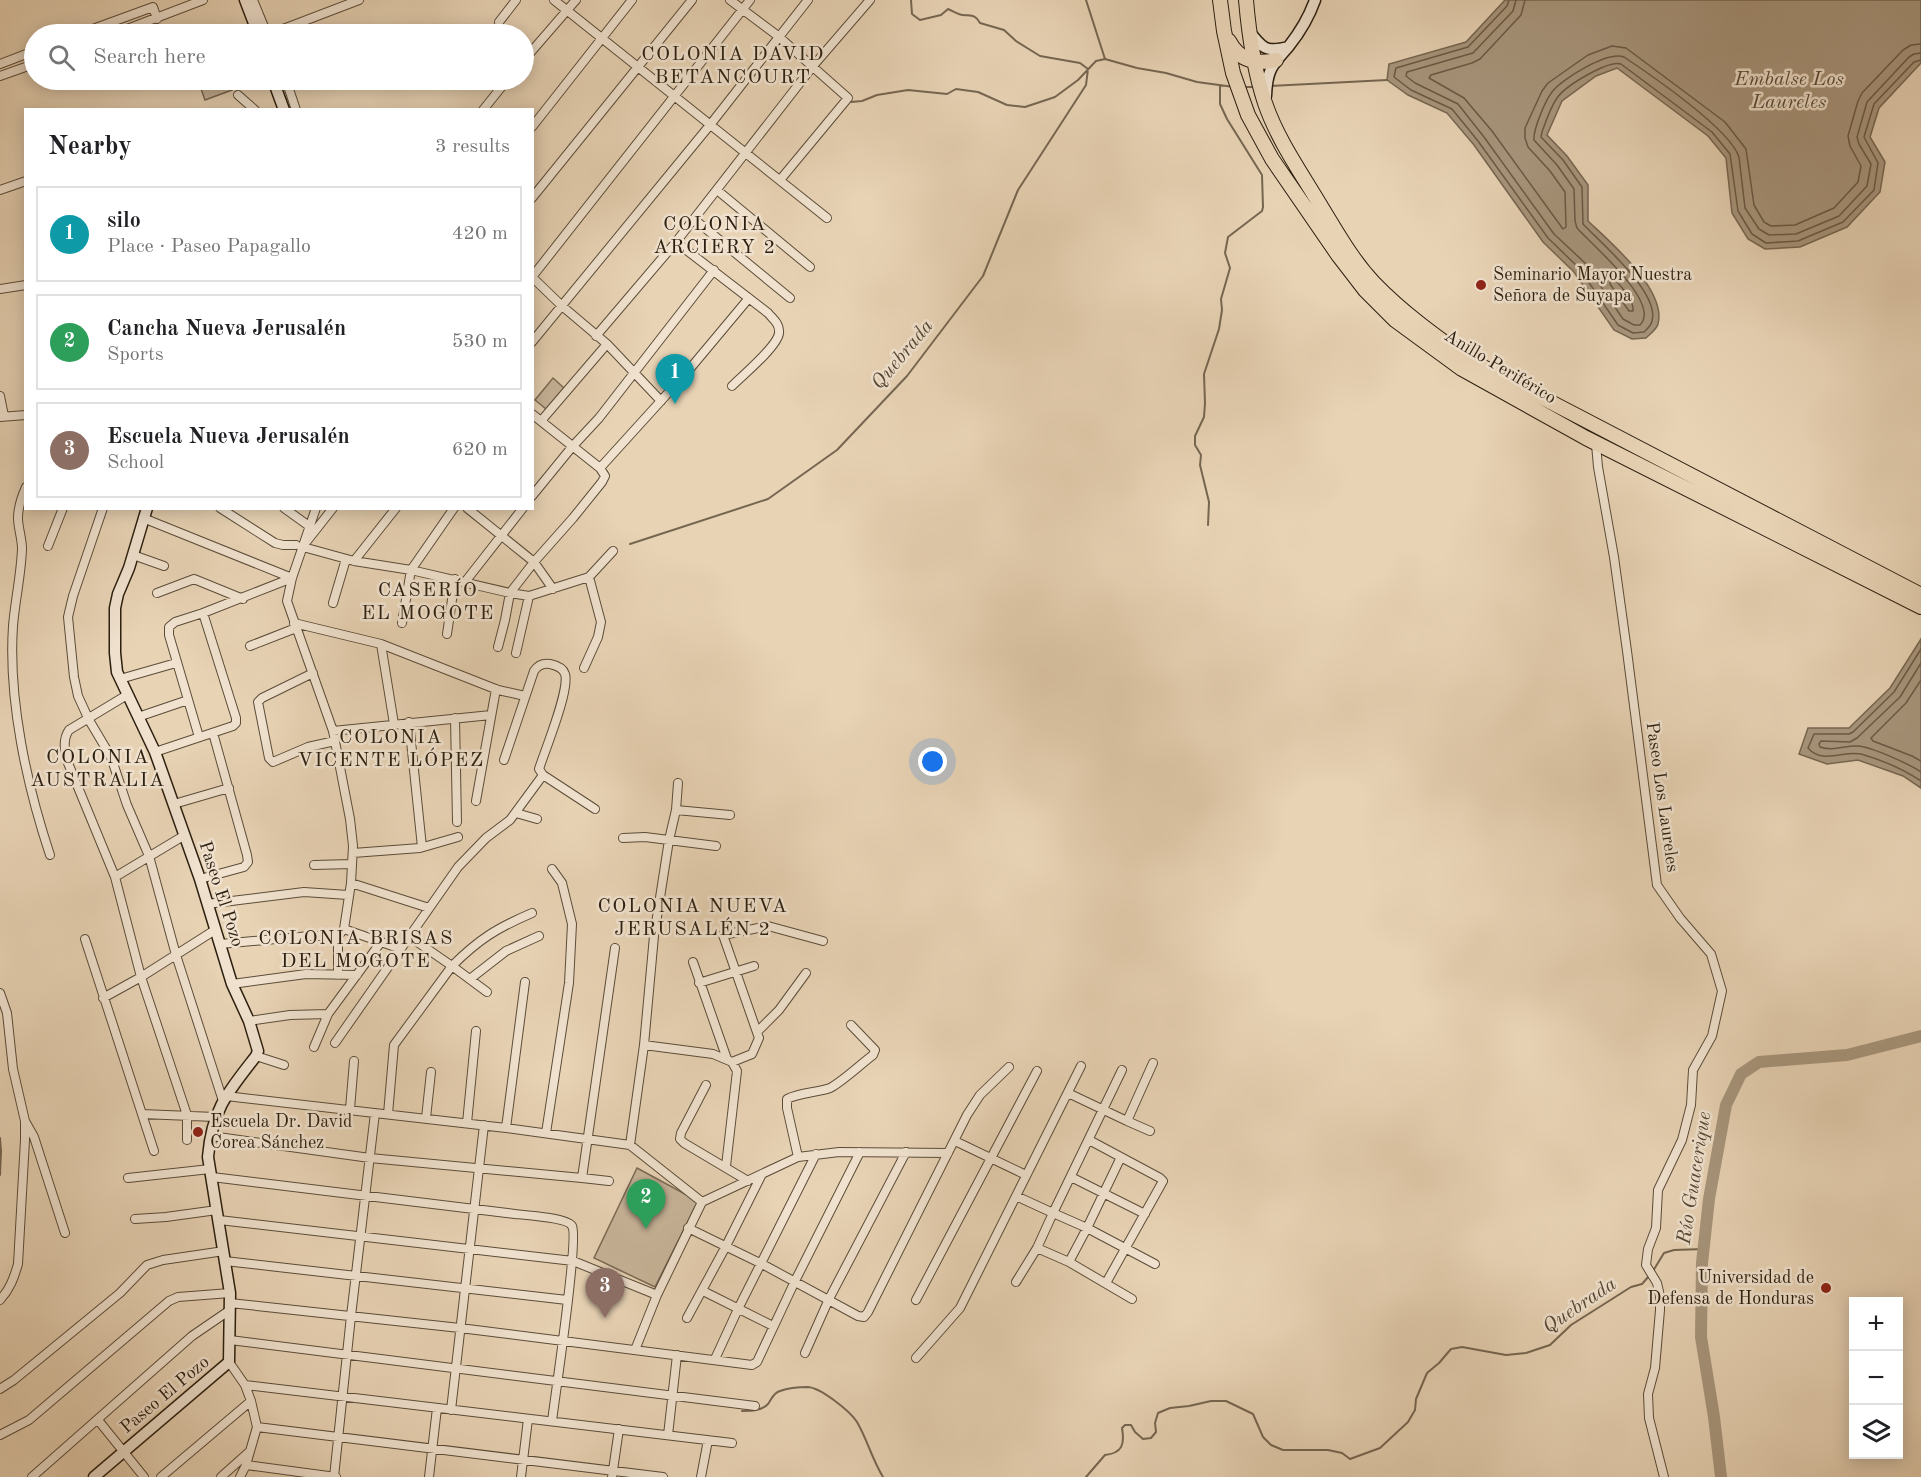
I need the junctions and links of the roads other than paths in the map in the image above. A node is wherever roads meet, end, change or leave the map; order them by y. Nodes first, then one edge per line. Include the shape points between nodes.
1 (203, 0) edge
2 (264, 0) edge
3 (359, 0) edge
4 (516, 0) edge
5 (554, 0) edge
6 (576, 0) edge
7 (632, 0) edge
8 (692, 0) edge
9 (730, 0) edge
10 (750, 0) edge
11 (808, 0) edge
12 (870, 0) edge
13 (1221, 0) edge
14 (1246, 0) edge
15 (1315, 0) edge
16 (251, 2) edge
17 (742, 9) junction
18 (567, 11) junction
19 (157, 19) junction
20 (499, 22) dead end
21 (106, 24) edge
22 (143, 24) edge
23 (256, 24) edge
24 (263, 24) edge
25 (295, 24) edge
26 (1249, 31) junction
27 (1224, 32) junction
28 (778, 36) junction
29 (602, 38) junction
30 (1288, 47) junction
31 (534, 49) edge
32 (24, 55) edge
33 (1276, 60) junction
34 (1254, 62) junction
35 (0, 64) edge
36 (813, 66) junction
37 (639, 67) junction
38 (24, 68) edge
39 (0, 76) edge
40 (277, 90) edge
41 (289, 90) edge
42 (499, 90) edge
43 (238, 95) dead end
44 (675, 96) junction
45 (1266, 105) junction
46 (253, 108) edge
47 (283, 108) edge
48 (295, 108) edge
49 (485, 108) edge
50 (534, 124) edge
51 (710, 125) junction
52 (744, 154) junction
53 (780, 180) junction
54 (24, 182) edge
55 (0, 190) edge
56 (717, 190) junction
57 (534, 196) edge
58 (826, 218) dead end
59 (694, 219) junction
60 (676, 242) junction
61 (810, 267) dead end
62 (714, 270) junction
63 (534, 274) edge
64 (534, 279) edge
65 (24, 285) edge
66 (0, 289) edge
67 (749, 298) junction
68 (790, 298) dead end
69 (562, 306) junction
70 (596, 336) junction
71 (534, 340) edge
72 (607, 344) junction
73 (634, 373) junction
74 (732, 386) dead end
75 (0, 396) edge
76 (661, 401) junction
77 (24, 415) edge
78 (2, 416) edge
79 (534, 416) edge
80 (541, 421) junction
81 (1596, 444) junction
82 (572, 447) junction
83 (600, 468) junction
84 (24, 492) edge
85 (534, 494) edge
86 (62, 510) edge
87 (102, 510) edge
88 (223, 510) edge
89 (287, 510) edge
90 (314, 510) edge
91 (331, 510) edge
92 (394, 510) edge
93 (453, 510) edge
94 (470, 510) edge
95 (521, 510) edge
96 (145, 513) edge
97 (309, 526) junction
98 (501, 535) junction
99 (48, 546) dead end
100 (299, 546) junction
101 (613, 551) dead end
102 (133, 555) junction
103 (350, 560) junction
104 (534, 562) junction
105 (164, 566) dead end
106 (411, 570) junction
107 (588, 577) junction
108 (292, 578) junction
109 (455, 579) junction
110 (465, 582) junction
111 (553, 589) junction
112 (157, 593) dead end
113 (510, 593) junction
114 (529, 596) junction
115 (243, 598) junction
116 (1916, 599) edge
117 (333, 603) dead end
118 (203, 613) junction
119 (402, 623) dead end
120 (296, 626) junction
121 (447, 634) dead end
122 (381, 644) junction
123 (250, 646) dead end
124 (498, 647) dead end
125 (516, 653) dead end
126 (176, 663) junction
127 (584, 668) dead end
128 (313, 673) junction
129 (120, 679) junction
130 (496, 689) junction
131 (127, 695) junction
132 (525, 696) junction
133 (188, 700) junction
134 (491, 715) junction
135 (138, 717) junction
136 (455, 718) junction
137 (88, 720) junction
138 (409, 722) junction
139 (394, 724) junction
140 (333, 731) junction
141 (213, 733) junction
142 (199, 737) junction
143 (335, 741) junction
144 (155, 752) junction
145 (504, 760) dead end
146 (543, 775) junction
147 (678, 783) dead end
148 (229, 788) junction
149 (476, 801) dead end
150 (174, 804) junction
151 (595, 809) dead end
152 (676, 810) junction
153 (516, 813) junction
154 (730, 815) dead end
155 (537, 819) dead end
156 (457, 822) dead end
157 (185, 835) junction
158 (458, 837) dead end
159 (623, 838) dead end
160 (669, 840) junction
161 (716, 846) dead end
162 (422, 847) junction
163 (353, 853) junction
164 (50, 855) dead end
165 (149, 856) junction
166 (352, 864) junction
167 (314, 866) dead end
168 (552, 869) dead end
169 (115, 877) junction
170 (200, 879) junction
171 (351, 883) junction
172 (348, 895) junction
173 (207, 904) junction
174 (429, 908) junction
175 (532, 913) dead end
176 (344, 929) junction
177 (215, 930) junction
178 (338, 936) junction
179 (539, 936) dead end
180 (410, 937) junction
181 (85, 939) dead end
182 (381, 942) junction
183 (823, 942) dead end
184 (220, 944) junction
185 (615, 948) dead end
186 (401, 949) junction
187 (176, 955) junction
188 (693, 962) dead end
189 (452, 966) junction
190 (754, 966) dead end
191 (735, 971) junction
192 (806, 973) dead end
193 (338, 975) junction
194 (357, 975) junction
195 (141, 977) junction
196 (470, 979) junction
197 (525, 982) dead end
198 (699, 983) junction
199 (232, 984) junction
200 (487, 992) dead end
201 (0, 993) edge
202 (103, 998) junction
203 (328, 1014) junction
204 (249, 1021) junction
205 (851, 1024) dead end
206 (476, 1031) dead end
207 (758, 1032) junction
208 (335, 1043) dead end
209 (644, 1045) junction
210 (314, 1047) dead end
211 (256, 1056) junction
212 (354, 1060) dead end
213 (730, 1061) junction
214 (1153, 1063) dead end
215 (285, 1065) dead end
216 (1081, 1066) dead end
217 (1009, 1067) dead end
218 (1122, 1070) dead end
219 (1037, 1071) dead end
220 (431, 1072) dead end
221 (706, 1085) dead end
222 (1068, 1093) junction
223 (225, 1098) junction
224 (350, 1109) junction
225 (1103, 1110) junction
226 (375, 1113) junction
227 (142, 1114) junction
228 (388, 1114) junction
229 (187, 1115) junction
230 (215, 1117) junction
231 (426, 1118) junction
232 (1127, 1120) junction
233 (25, 1121) junction
234 (467, 1123) junction
235 (484, 1125) junction
236 (506, 1128) junction
237 (1150, 1131) dead end
238 (546, 1133) junction
239 (211, 1136) junction
240 (589, 1139) junction
241 (187, 1140) dead end
242 (1089, 1140) junction
243 (955, 1141) junction
244 (630, 1145) junction
245 (154, 1151) dead end
246 (860, 1152) junction
247 (906, 1152) junction
248 (948, 1153) junction
249 (816, 1154) junction
250 (798, 1157) junction
251 (992, 1157) junction
252 (1121, 1157) junction
253 (370, 1158) junction
254 (726, 1166) junction
255 (479, 1168) junction
256 (211, 1173) junction
257 (762, 1174) junction
258 (1026, 1175) junction
259 (1071, 1177) junction
260 (129, 1178) dead end
261 (582, 1178) junction
262 (748, 1180) junction
263 (609, 1181) dead end
264 (1104, 1193) junction
265 (365, 1195) junction
266 (1016, 1196) junction
267 (702, 1202) junction
268 (474, 1208) junction
269 (1053, 1213) junction
270 (1145, 1214) junction
271 (218, 1215) junction
272 (135, 1219) dead end
273 (688, 1228) junction
274 (1087, 1228) junction
275 (65, 1233) dead end
276 (360, 1237) junction
277 (726, 1246) junction
278 (468, 1248) junction
279 (1037, 1248) junction
280 (1126, 1248) junction
281 (225, 1256) junction
282 (573, 1261) junction
283 (1069, 1263) junction
284 (762, 1264) junction
285 (1155, 1264) dead end
286 (355, 1277) junction
287 (795, 1281) junction
288 (1016, 1282) dead end
289 (1106, 1283) junction
290 (464, 1288) junction
291 (702, 1290) junction
292 (657, 1295) junction
293 (829, 1299) junction
294 (1132, 1299) dead end
295 (0, 1300) edge
296 (567, 1300) junction
297 (916, 1300) dead end
298 (230, 1302) junction
299 (738, 1309) junction
300 (351, 1316) junction
301 (687, 1318) dead end
302 (773, 1326) junction
303 (460, 1328) junction
304 (230, 1340) junction
305 (562, 1340) junction
306 (635, 1350) junction
307 (805, 1353) dead end
308 (677, 1355) junction
309 (347, 1356) junction
310 (916, 1358) dead end
311 (715, 1359) junction
312 (229, 1362) junction
313 (456, 1369) junction
314 (557, 1381) junction
315 (245, 1384) junction
316 (0, 1389) edge
317 (673, 1394) junction
318 (342, 1396) junction
319 (251, 1401) junction
320 (755, 1406) dead end
321 (437, 1408) junction
322 (451, 1410) junction
323 (528, 1419) junction
324 (98, 1420) junction
325 (552, 1421) junction
326 (257, 1427) junction
327 (619, 1429) junction
328 (0, 1435) edge
329 (668, 1435) junction
330 (338, 1437) junction
331 (708, 1440) junction
332 (732, 1443) dead end
333 (432, 1449) junction
334 (250, 1451) junction
335 (123, 1452) junction
336 (523, 1459) junction
337 (246, 1465) junction
338 (612, 1474) edge
339 (32, 1477) edge
340 (94, 1477) edge
341 (144, 1477) edge
342 (161, 1477) edge
343 (221, 1477) edge
344 (240, 1477) edge
345 (335, 1477) edge
346 (429, 1477) edge
347 (521, 1477) edge
348 (663, 1477) edge
349 (701, 1477) edge
350 (1664, 1477) edge

1 - 19 street
2 - 16 street
3 - 25 street
4 - 20 street
5 - 18 street
6 - 18 street
7 - 29 street
8 - 37 street
9 - 17 street
10 - 17 street
11 - 28 street
12 - 36 street
13 - 27 highway, Anillo Periférico
14 - 26 highway, Anillo Periférico
15 - 30 street
16 - 23 street
16 - 24 street
17 - 28 street
17 - 44 street
18 - 29 street
18 - 31 street
19 - 21 street via 153,7
19 - 22 street
26 - 30 street via 1260,46 1270,50
26 - 34 highway, Anillo Periférico
27 - 34 highway via 1234,51
27 - 81 highway, Anillo Periférico via 1233,73 1272,159 1365,290 1395,320 1462,369
28 - 36 street
28 - 51 street
29 - 37 street
29 - 50 street
30 - 33 street
32 - 35 street
33 - 34 highway
33 - 45 street via 1266,84
34 - 45 highway, Anillo Periférico
36 - 52 street
36 - 53 street via 849,98
37 - 44 street
37 - 57 street
38 - 39 street
40 - 47 street
41 - 48 street
42 - 49 street
43 - 46 street
44 - 51 street
44 - 63 street
45 - 116 highway, Anillo Periférico via 1286,148 1347,250 1372,281 1411,318 1466,358
51 - 52 street
51 - 69 street
52 - 53 street
52 - 56 street
53 - 58 street
54 - 55 street
56 - 59 street
56 - 61 street
59 - 60 street
59 - 68 street
60 - 62 street
60 - 70 street
62 - 67 street
62 - 73 street
64 - 69 street
65 - 66 street
67 - 74 street via 778,324 779,335
67 - 76 street
69 - 70 street
69 - 71 street
70 - 72 street
72 - 73 street
72 - 80 street
73 - 76 street
73 - 82 street
75 - 78 street
76 - 83 street
77 - 78 street
79 - 80 street
80 - 82 street
81 - 116 highway, Anillo Periférico
81 - 350 street, Paseo Los Laureles via 1657,885 1711,954 1722,991 1712,1036 1693,1070 1691,1105 1682,1140 1658,1190 1656,1228 1646,1265 1657,1283 1660,1303 1659,1340 1648,1401
82 - 83 street
82 - 85 street
83 - 104 street via 605,476 602,482
84 - 164 street via 18,518 22,549 13,626 14,675 20,739 39,825
86 - 99 street
87 - 137 street via 68,616 74,677
88 - 100 street via 275,543
89 - 97 street
90 - 97 street
91 - 100 street
92 - 103 street
93 - 106 street
94 - 98 street
95 - 98 street
96 - 102 street, Paseo El Pozo
96 - 108 street
97 - 100 street
98 - 104 street
98 - 110 street
100 - 103 street
100 - 108 street
101 - 107 street
102 - 105 street
102 - 129 street, Paseo El Pozo via 116,608 115,653
103 - 106 street
103 - 117 street
104 - 111 street
104 - 113 street
106 - 109 street
106 - 119 street
107 - 111 street
107 - 127 street via 602,622
108 - 115 street
108 - 120 street via 287,601
109 - 110 street
109 - 121 street
110 - 113 street
111 - 114 street
112 - 115 street via 194,579
113 - 114 street
113 - 124 street
114 - 125 street
115 - 118 street
118 - 126 street via 169,627
118 - 141 street via 236,718 233,726
120 - 122 street
120 - 123 street
120 - 128 street
122 - 130 street
122 - 139 street
126 - 129 street
126 - 133 street
128 - 140 street
128 - 143 street via 258,702 269,758 273,762
129 - 131 street, Paseo El Pozo
130 - 132 street
130 - 134 street
131 - 135 street, Paseo El Pozo
131 - 137 street
132 - 145 street
132 - 146 street via 537,667 542,664 554,664 565,673 563,696 539,769
133 - 135 street
133 - 142 street
134 - 136 street
134 - 149 street
135 - 144 street, Paseo El Pozo
136 - 138 street
136 - 156 street
137 - 165 street via 111,758
137 - 169 street via 69,730 65,752
138 - 139 street
138 - 162 street
139 - 140 street
140 - 143 street
141 - 142 street
141 - 148 street
142 - 144 street
143 - 163 street
144 - 150 street, Paseo El Pozo
146 - 151 street
146 - 153 street
147 - 152 street
148 - 150 street
148 - 170 street via 248,862 244,867
150 - 157 street, Paseo El Pozo
152 - 154 street
152 - 160 street
153 - 155 street
153 - 174 street via 458,867
157 - 165 street
157 - 170 street, Paseo El Pozo
158 - 162 street
159 - 160 street
160 - 161 street
160 - 209 street via 654,936
162 - 163 street
163 - 166 street
165 - 169 street
165 - 187 street
166 - 167 street
166 - 171 street
168 - 238 street via 562,883 572,924 569,983
169 - 195 street
170 - 173 street, Paseo El Pozo
171 - 172 street
171 - 174 street
172 - 173 street via 304,891
172 - 176 street
173 - 177 street, Paseo El Pozo
174 - 180 street
175 - 189 street via 474,944
176 - 178 street
176 - 182 street
177 - 184 street, Paseo El Pozo
177 - 187 street
178 - 184 street
178 - 193 street
179 - 196 street via 506,951
180 - 186 street
180 - 189 street
181 - 202 street
182 - 186 street
182 - 194 street
183 - 191 street via 768,926 723,935
184 - 199 street, Paseo El Pozo
185 - 240 street
186 - 208 street
187 - 195 street
187 - 223 street
188 - 198 street
189 - 196 street
189 - 228 street via 394,1045
190 - 191 street
191 - 198 street
191 - 207 street
192 - 207 street
193 - 194 street
193 - 199 street via 306,974
194 - 203 street
195 - 202 street
195 - 229 street
196 - 200 street
197 - 236 street
198 - 213 street
199 - 204 street, Paseo El Pozo
201 - 233 street via 7,1013 13,1069
202 - 227 street
203 - 204 street
203 - 210 street
204 - 211 street, Paseo El Pozo
205 - 250 street via 875,1050 836,1084 787,1099
206 - 234 street
207 - 213 street via 752,1054
209 - 213 street via 714,1054
209 - 244 street
211 - 215 street
211 - 223 street, Paseo El Pozo
212 - 224 street
213 - 254 street via 737,1071
214 - 232 street
216 - 222 street
217 - 243 street via 980,1095
218 - 225 street
219 - 251 street
220 - 231 street
221 - 254 street via 680,1139
222 - 225 street
222 - 258 street
223 - 224 street
223 - 230 street, Paseo El Pozo
224 - 226 street
225 - 232 street
225 - 242 street
226 - 228 street
226 - 253 street
227 - 229 street
227 - 245 street
228 - 231 street
229 - 230 street
229 - 241 street
230 - 239 street, Paseo El Pozo
231 - 234 street
232 - 237 street
233 - 275 street via 34,1137
233 - 295 street via 18,1264 14,1279
234 - 235 street
235 - 236 street
235 - 255 street
236 - 238 street
238 - 240 street
239 - 253 street
239 - 256 street, Paseo El Pozo
240 - 244 street
240 - 261 street
242 - 252 street
242 - 259 street
243 - 248 street
243 - 251 street
244 - 267 street
246 - 247 street
246 - 249 street
246 - 287 street
247 - 248 street
247 - 293 street
248 - 293 street via 864,1317
249 - 250 street
249 - 284 street
250 - 257 street
251 - 258 street
251 - 297 street
252 - 264 street
252 - 270 street via 1163,1181
253 - 255 street
253 - 265 street
254 - 262 street
255 - 261 street
255 - 268 street
256 - 260 street
256 - 265 street
256 - 271 street, Paseo El Pozo
257 - 262 street
257 - 277 street
258 - 266 street
259 - 264 street
259 - 269 street
261 - 263 street
262 - 267 street
264 - 270 street
264 - 274 street
265 - 268 street
265 - 276 street
266 - 269 street
266 - 310 street via 960,1308
267 - 273 street
268 - 278 street
268 - 282 street via 569,1223 574,1232
269 - 274 street
269 - 279 street
270 - 280 street
271 - 272 street
271 - 276 street
271 - 281 street, Paseo El Pozo
273 - 277 street
273 - 292 street
274 - 280 street
274 - 283 street
276 - 278 street
276 - 286 street
277 - 284 street
277 - 291 street
278 - 282 street
278 - 290 street
279 - 283 street
279 - 288 street
280 - 285 street
280 - 289 street
281 - 286 street
281 - 298 street, Paseo El Pozo
281 - 316 street via 163,1260 147,1265 94,1315
282 - 292 street
282 - 296 street
283 - 289 street
284 - 287 street
284 - 299 street
286 - 290 street
286 - 300 street
287 - 293 street
287 - 302 street
289 - 294 street
290 - 296 street
290 - 303 street
291 - 299 street
291 - 301 street
292 - 306 street
293 - 307 street
296 - 305 street
298 - 300 street
298 - 304 street, Paseo El Pozo
298 - 324 street
298 - 328 street via 178,1297 169,1301 28,1420
299 - 302 street
299 - 311 street
300 - 303 street
300 - 309 street
302 - 311 street via 752,1365
303 - 305 street
303 - 313 street
304 - 309 street
304 - 312 street, Paseo El Pozo
305 - 306 street
305 - 314 street
306 - 308 street
308 - 311 street
308 - 317 street
309 - 313 street
309 - 318 street
312 - 315 street
312 - 335 street, Paseo El Pozo
313 - 314 street
313 - 322 street
314 - 317 street
314 - 325 street
315 - 318 street
315 - 319 street
317 - 320 street
317 - 329 street
318 - 321 street
318 - 330 street
319 - 326 street
319 - 342 street
321 - 322 street
321 - 333 street
322 - 323 street
323 - 325 street
323 - 336 street
324 - 335 street
324 - 339 street
325 - 327 street
326 - 330 street
326 - 334 street
327 - 329 street
327 - 338 street
329 - 331 street
330 - 333 street
330 - 345 street
331 - 332 street
331 - 349 street
333 - 336 street
333 - 346 street
334 - 337 street
334 - 343 street
335 - 340 street, Paseo El Pozo
335 - 341 street
336 - 338 street
336 - 347 street
337 - 344 street
337 - 345 street
338 - 348 street

